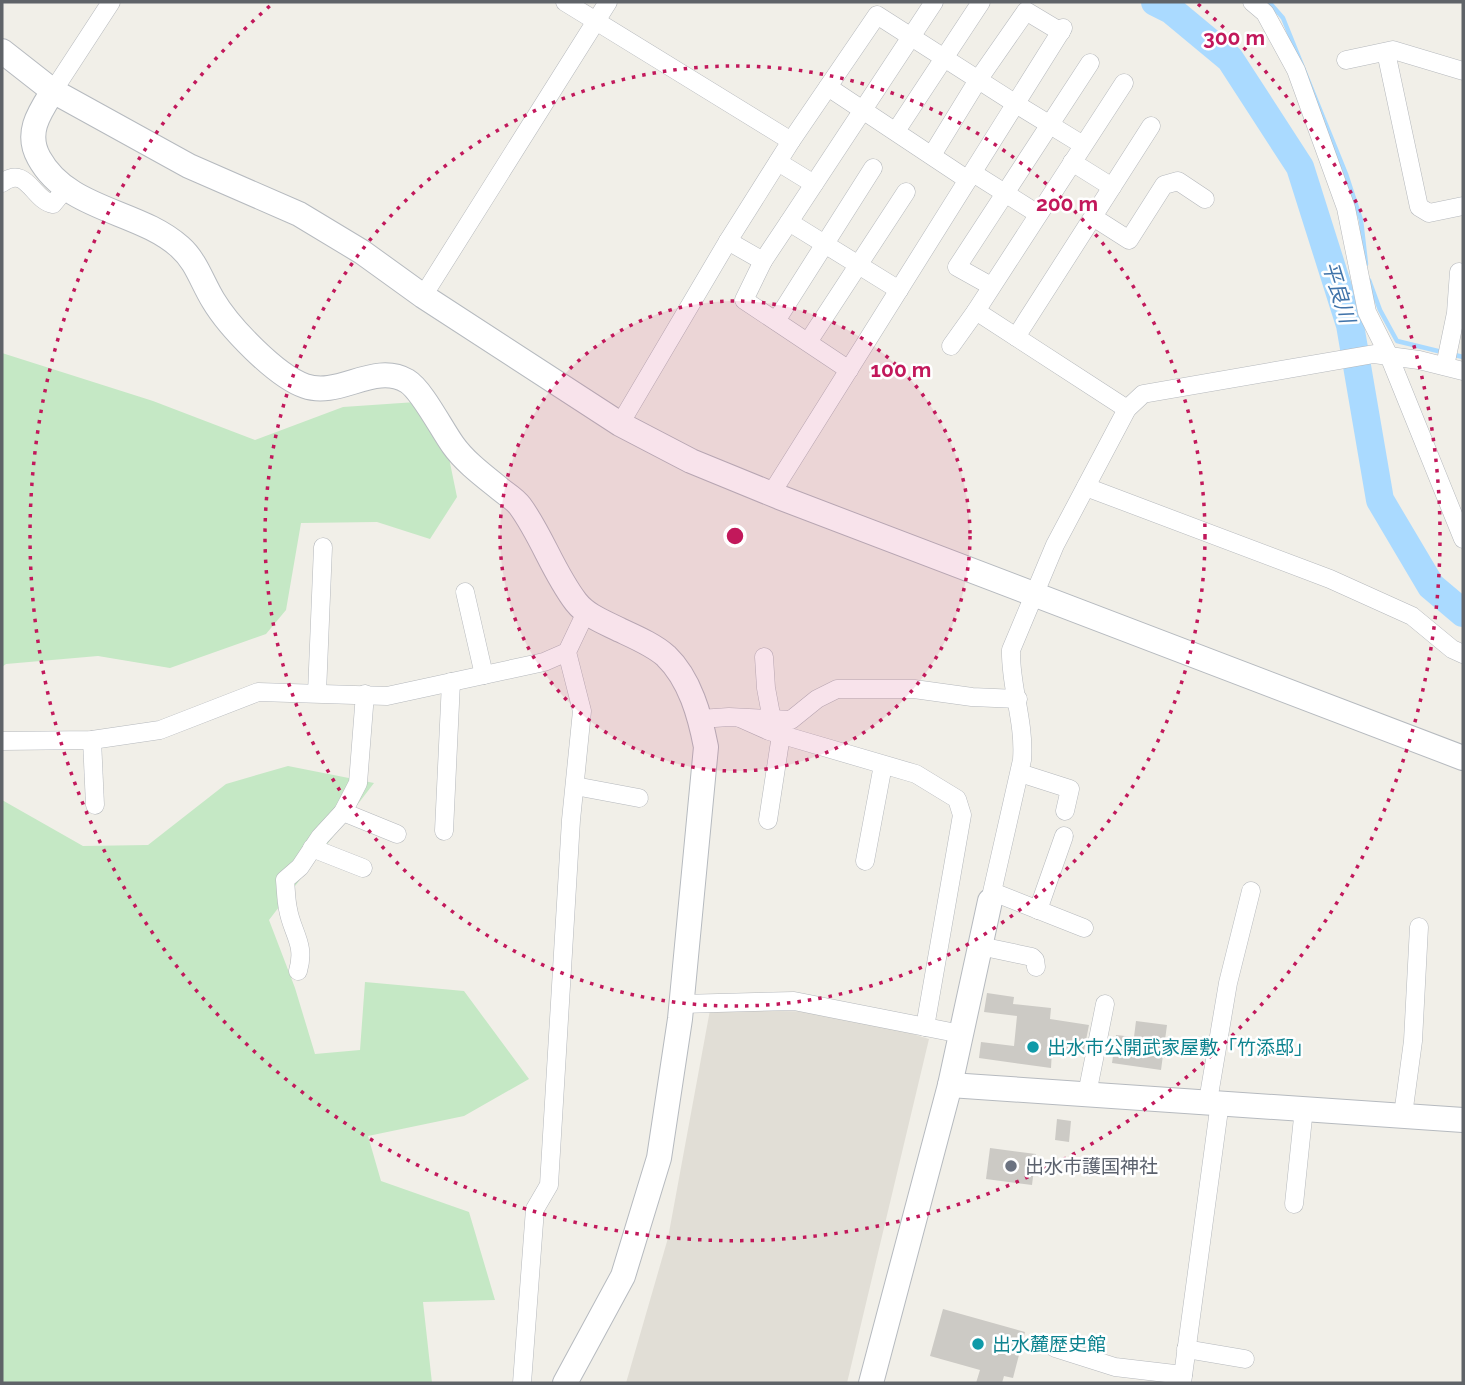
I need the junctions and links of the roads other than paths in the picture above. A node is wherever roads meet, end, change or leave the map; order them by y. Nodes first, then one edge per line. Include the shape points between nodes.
1 (111, 2) edge
2 (565, 2) edge
3 (608, 2) edge
4 (934, 2) edge
5 (981, 2) edge
6 (1252, 2) edge
7 (882, 8) edge
8 (596, 22) junction
9 (911, 37) junction
10 (2, 51) edge
11 (1386, 52) junction
12 (944, 58) junction
13 (1346, 60) dead end
14 (1090, 63) dead end
15 (1463, 71) edge
16 (978, 80) junction
17 (1124, 83) dead end
18 (828, 87) junction
19 (53, 91) junction
20 (1016, 104) junction
21 (863, 110) junction
22 (1050, 125) junction
23 (1151, 126) dead end
24 (896, 131) junction
25 (791, 141) junction
26 (1083, 145) junction
27 (932, 155) junction
28 (778, 162) junction
29 (1072, 162) junction
30 (873, 168) dead end
31 (971, 176) junction
32 (2, 183) edge
33 (814, 184) junction
34 (67, 187) junction
35 (1112, 187) junction
36 (906, 192) dead end
37 (1005, 193) junction
38 (1205, 199) dead end
39 (1463, 206) edge
40 (1038, 214) junction
41 (1093, 217) junction
42 (789, 222) junction
43 (729, 240) junction
44 (825, 244) junction
45 (764, 261) junction
46 (859, 265) junction
47 (1459, 272) dead end
48 (991, 286) junction
49 (899, 290) junction
50 (423, 296) junction
51 (976, 311) junction
52 (776, 321) junction
53 (1016, 337) junction
54 (808, 342) junction
55 (951, 346) dead end
56 (1381, 355) junction
57 (1445, 365) junction
58 (849, 370) junction
59 (1463, 371) edge
60 (1127, 409) junction
61 (620, 424) junction
62 (1086, 487) junction
63 (771, 494) junction
64 (1463, 539) edge
65 (323, 547) dead end
66 (465, 592) dead end
67 (1033, 594) junction
68 (586, 612) junction
69 (567, 652) junction
70 (1463, 654) edge
71 (764, 657) dead end
72 (484, 675) junction
73 (450, 682) junction
74 (317, 692) junction
75 (365, 694) junction
76 (1018, 699) junction
77 (700, 719) junction
78 (776, 727) junction
79 (2, 740) edge
80 (92, 740) junction
81 (1463, 758) edge
82 (883, 765) junction
83 (1020, 773) junction
84 (575, 786) junction
85 (639, 798) dead end
86 (94, 805) dead end
87 (343, 811) junction
88 (1065, 811) dead end
89 (768, 820) dead end
90 (444, 831) dead end
91 (397, 834) dead end
92 (1064, 836) dead end
93 (312, 848) junction
94 (865, 861) dead end
95 (363, 868) dead end
96 (1251, 891) dead end
97 (991, 896) junction
98 (1038, 910) junction
99 (1419, 927) dead end
100 (1084, 928) dead end
101 (980, 946) junction
102 (1036, 967) dead end
103 (298, 971) dead end
104 (681, 1004) junction
105 (1105, 1004) dead end
106 (925, 1027) junction
107 (961, 1034) junction
108 (950, 1085) junction
109 (1087, 1094) junction
110 (1214, 1102) junction
111 (1304, 1108) junction
112 (1403, 1115) junction
113 (1463, 1120) edge
114 (1294, 1205) dead end
115 (1055, 1348) dead end
116 (1186, 1349) junction
117 (1245, 1359) dead end
118 (1182, 1379) edge
119 (522, 1383) edge
120 (565, 1383) edge
121 (871, 1383) edge

1 - 19 street
2 - 8 street
3 - 8 street
4 - 9 street
5 - 12 street
6 - 56 street via 1265,13 1296,70 1346,208 1367,312
7 - 9 street
7 - 18 street
8 - 25 street
8 - 50 street
9 - 12 street
9 - 21 street
10 - 19 street
11 - 13 street
11 - 15 street via 1393,50
11 - 39 street via 1419,207 1429,213
12 - 16 street
12 - 24 street
14 - 22 street
16 - 20 street
16 - 20 street via 1026,10 1062,30
16 - 27 street
17 - 26 street
18 - 21 street
18 - 25 street
19 - 34 street via 37,116 32,141 51,175
19 - 50 street via 189,166 299,214
20 - 22 street
20 - 31 street
21 - 24 street
21 - 33 street
22 - 26 street
22 - 37 street
23 - 35 street
24 - 27 street
25 - 28 street
26 - 29 street
27 - 31 street
28 - 33 street
28 - 43 street
29 - 35 street
29 - 40 street
30 - 44 street
31 - 37 street
31 - 49 street
32 - 34 street via 18,177 53,204
33 - 42 street
34 - 68 street via 164,233 183,249 231,326 293,381 328,389 377,375 396,376 410,383 455,448 518,503
35 - 41 street
36 - 46 street
37 - 40 street
37 - 48 street via 957,267
38 - 41 street via 1178,181 1164,185 1129,240
40 - 48 street
41 - 53 street
42 - 44 street
42 - 45 street
43 - 45 street
43 - 61 street
44 - 46 street
44 - 52 street
45 - 52 street via 744,300
46 - 49 street
46 - 54 street
47 - 57 street
48 - 51 street
49 - 58 street
50 - 61 street
51 - 53 street
51 - 55 street
52 - 54 street
53 - 60 street
54 - 58 street
56 - 57 street
56 - 60 street via 1143,394
56 - 64 street
57 - 59 street
58 - 63 street
60 - 62 street
61 - 63 street via 691,461
62 - 67 street
62 - 70 street via 1330,579 1412,616
63 - 67 street
65 - 74 street
66 - 72 street
67 - 76 street via 1011,650
67 - 81 street
68 - 69 street
68 - 77 street via 666,656 692,696
69 - 72 street
69 - 84 street via 582,711
71 - 78 street via 765,688
72 - 73 street
73 - 75 street via 387,696
73 - 90 street
74 - 75 street
74 - 80 street via 258,692 160,730
75 - 87 street via 358,783
76 - 78 street via 914,689 837,689
76 - 83 street via 1024,737
77 - 78 street via 740,718
77 - 104 street via 706,747
78 - 82 street
78 - 89 street
79 - 80 street
80 - 86 street
82 - 94 street
82 - 106 street via 916,774 957,799 962,815
83 - 88 street via 1070,789
83 - 97 street
84 - 85 street
84 - 119 street via 549,1185 534,1209
87 - 91 street
87 - 93 street
92 - 98 street
93 - 95 street
93 - 103 street via 285,880 288,912 302,959
96 - 110 street via 1228,983
97 - 98 street
97 - 101 street
98 - 100 street
99 - 112 street via 1413,1041
101 - 102 street via 1032,957
101 - 107 street
104 - 106 street via 794,1001
104 - 120 street via 659,1158 639,1225 623,1276
105 - 109 street
106 - 107 street
107 - 108 street
108 - 109 street
108 - 121 street
109 - 110 street
110 - 111 street
110 - 116 street
111 - 112 street
111 - 114 street
112 - 113 street
115 - 118 street via 1115,1367
116 - 117 street
116 - 118 street

